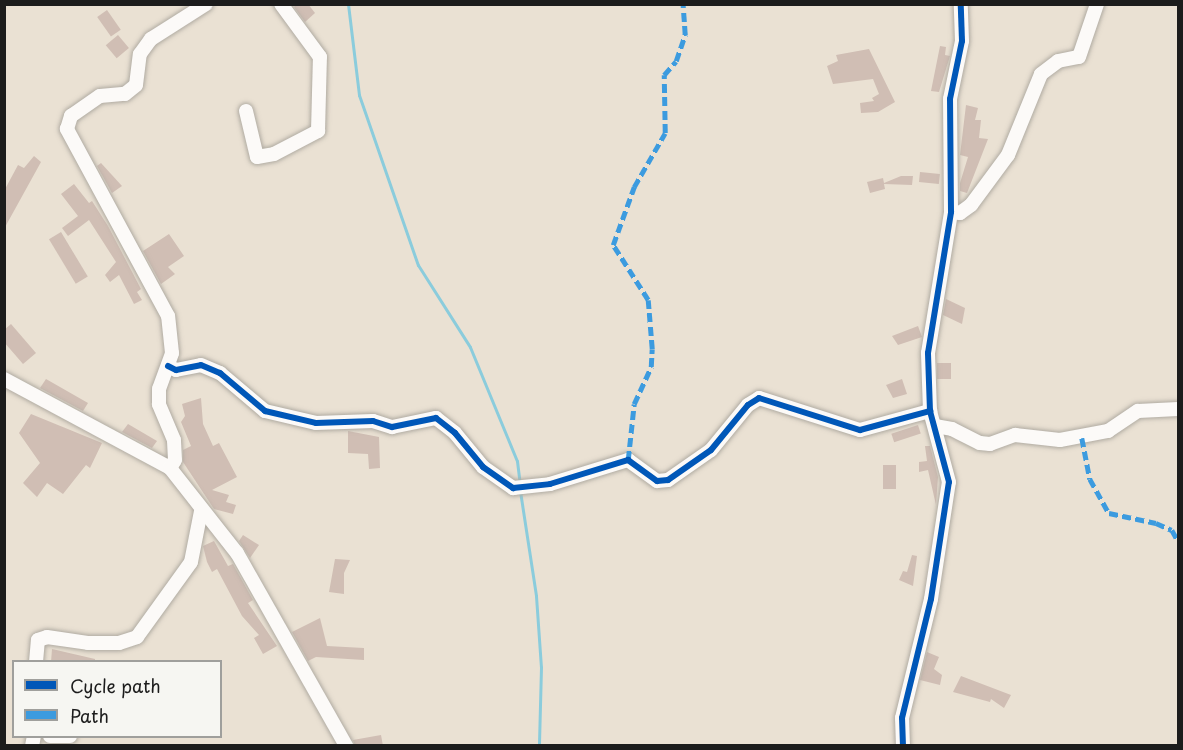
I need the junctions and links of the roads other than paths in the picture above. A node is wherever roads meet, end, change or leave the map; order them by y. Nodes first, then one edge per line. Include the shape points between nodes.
1 (206, 4) edge
2 (281, 4) edge
3 (961, 4) edge
4 (1097, 4) edge
5 (246, 111) dead end
6 (951, 212) junction
7 (168, 366) junction
8 (4, 379) edge
9 (1179, 409) edge
10 (930, 411) junction
11 (935, 426) junction
12 (170, 468) junction
13 (201, 511) junction
14 (36, 660) edge
15 (346, 746) edge
16 (903, 746) edge

1 - 7 street via 151,39 140,54 136,85 125,94 100,96 70,116 67,129 160,295 172,343
2 - 5 street via 320,57 318,131 274,154 257,157
3 - 6 street via 962,42 950,99
4 - 6 street via 1079,57 1058,61 1041,74 1008,155 970,205 960,213
6 - 10 street via 928,353
7 - 10 street via 176,370 201,365 220,373 265,411 316,423 374,421 392,427 436,418 455,433 483,467 513,488 550,484 628,460 657,481 668,480 711,450 748,405 759,398 860,430
7 - 12 street via 159,388 159,404 174,440 175,460
8 - 12 street
9 - 11 street via 1138,411 1108,431 1060,440 1015,435 980,444 952,429
10 - 11 street
11 - 16 street via 949,482 930,599 902,718
12 - 13 street
13 - 14 street via 191,562 136,638 119,643 47,638 38,640
13 - 15 street via 237,553

